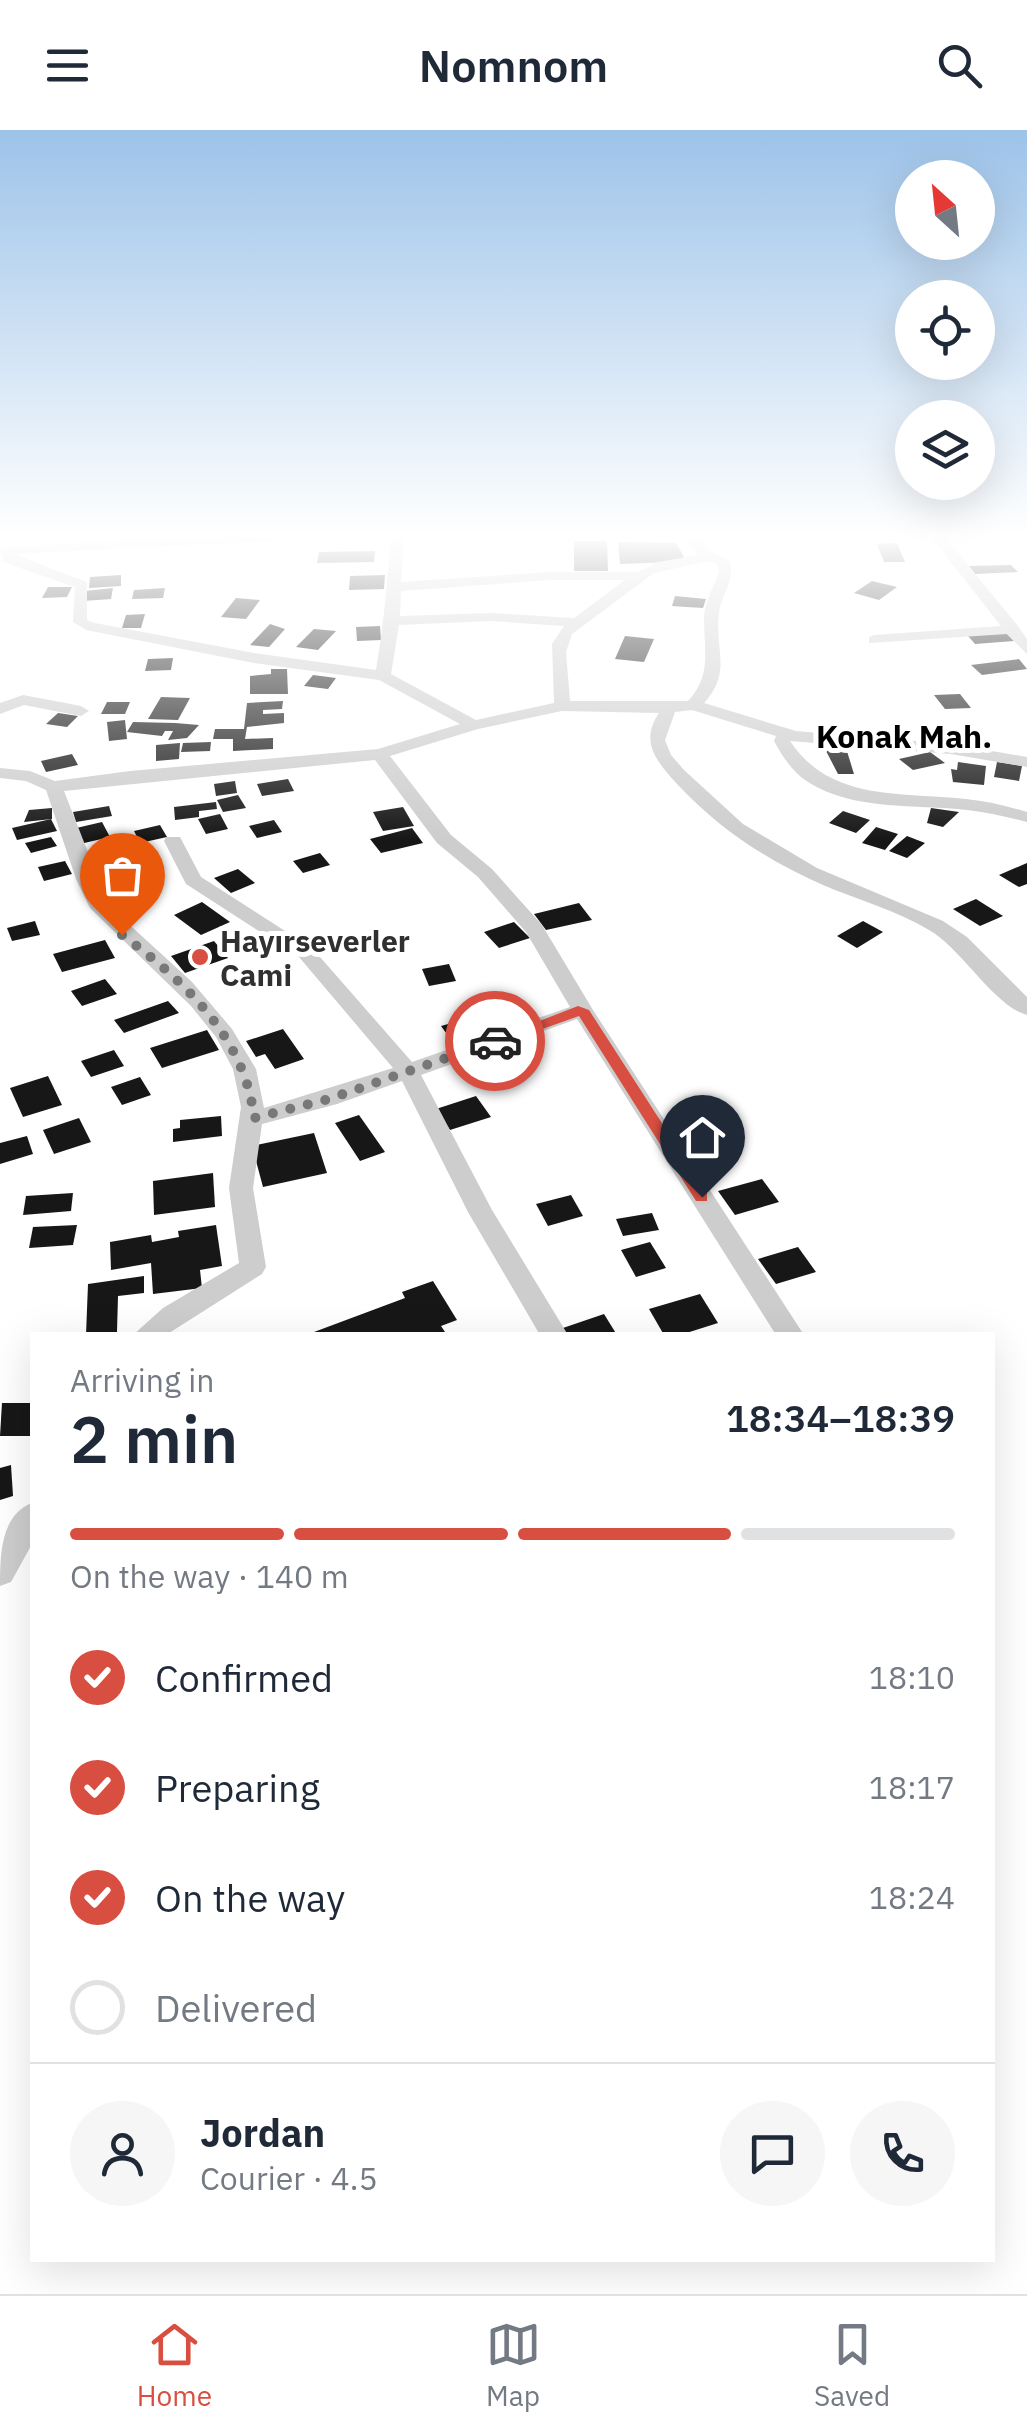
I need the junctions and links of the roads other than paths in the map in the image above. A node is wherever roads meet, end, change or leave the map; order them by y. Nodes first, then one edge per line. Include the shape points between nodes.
1 (149, 638) edge
2 (389, 638) edge
3 (562, 638) edge
4 (714, 638) edge
5 (889, 638) edge
6 (874, 640) dead end
7 (383, 676) junction
8 (693, 705) junction
9 (562, 706) junction
10 (670, 708) junction
11 (0, 709) edge
12 (81, 711) dead end
13 (474, 725) junction
14 (786, 732) junction
15 (380, 754) junction
16 (1027, 762) edge
17 (0, 772) edge
18 (53, 787) junction
19 (1027, 817) edge
20 (173, 841) dead end
21 (1021, 996) edge
22 (582, 1010) junction
23 (408, 1072) junction
24 (254, 1118) junction
25 (149, 1332) edge
26 (552, 1332) edge
27 (788, 1332) edge
28 (30, 1520) edge
29 (0, 1572) edge

1 - 7 street
2 - 7 street
3 - 9 street
4 - 8 street via 710,686
5 - 6 street
7 - 13 street
8 - 10 street
8 - 14 street
9 - 10 street
9 - 13 street
10 - 21 street via 657,725 655,742 737,832 952,935
11 - 12 street via 23,700
13 - 15 street
14 - 16 street
14 - 19 street via 787,752 825,784
15 - 18 street
15 - 22 street via 444,838 535,929
17 - 18 street
18 - 24 street via 99,906 228,1038 251,1086
20 - 23 street via 193,880 306,954
22 - 23 street
22 - 27 street
23 - 24 street
23 - 26 street
24 - 25 street via 242,1157 240,1201 253,1267
28 - 29 street

